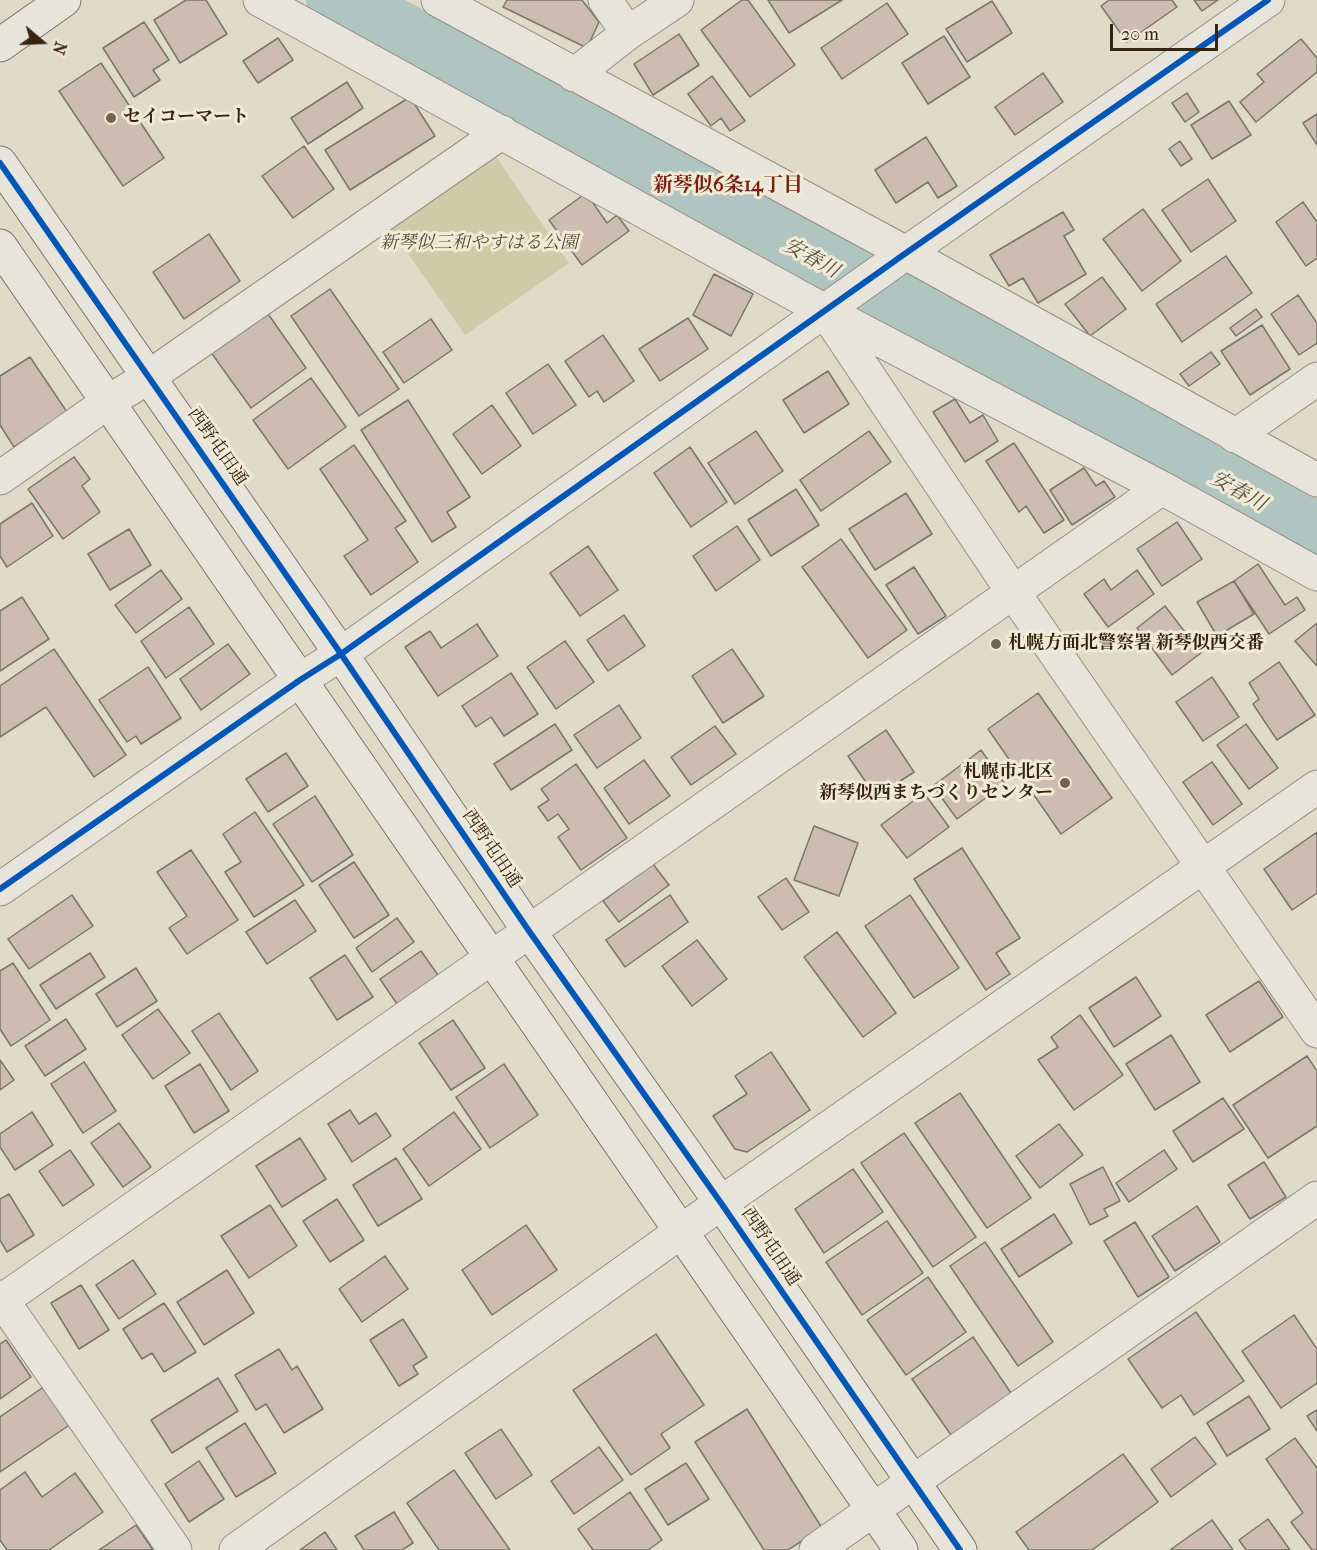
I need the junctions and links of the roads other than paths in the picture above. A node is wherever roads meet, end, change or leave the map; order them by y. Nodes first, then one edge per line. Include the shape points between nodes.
1 (64, 0) edge
2 (260, 0) edge
3 (438, 0) edge
4 (605, 0) edge
5 (676, 0) edge
6 (1268, 0) edge
7 (628, 33) junction
8 (0, 45) edge
9 (574, 75) junction
10 (502, 132) junction
11 (0, 163) edge
12 (0, 246) edge
13 (894, 262) junction
14 (835, 304) junction
15 (150, 376) junction
16 (1317, 379) edge
17 (108, 402) junction
18 (1235, 436) junction
19 (0, 478) edge
20 (1317, 480) edge
21 (1162, 489) junction
22 (1317, 574) edge
23 (1014, 592) junction
24 (341, 654) junction
25 (300, 680) junction
26 (1317, 788) edge
27 (1202, 866) junction
28 (0, 889) edge
29 (529, 931) junction
30 (491, 958) junction
31 (1317, 1031) edge
32 (1317, 1198) edge
33 (721, 1203) junction
34 (682, 1233) junction
35 (1, 1300) edge
36 (913, 1483) junction
37 (873, 1510) junction
38 (175, 1550) edge
39 (236, 1550) edge
40 (816, 1550) edge
41 (901, 1550) edge
42 (960, 1550) edge

1 - 8 street
2 - 10 street
3 - 9 street
4 - 7 street
5 - 7 street
6 - 13 street
7 - 9 street
9 - 13 street
10 - 14 street
10 - 15 street
11 - 15 street, 西野屯田通
12 - 17 street
13 - 14 street
13 - 18 street
14 - 21 street
14 - 23 street
14 - 24 street
15 - 17 street
15 - 24 street, 西野屯田通
16 - 18 street
17 - 19 street
17 - 25 street
18 - 20 street
21 - 22 street
21 - 23 street
23 - 27 street
23 - 29 street
24 - 25 street
24 - 29 street, 西野屯田通
25 - 28 street
25 - 30 street
26 - 27 street
27 - 31 street
27 - 33 street
29 - 30 street
29 - 33 street, 西野屯田通
30 - 34 street
30 - 35 street
32 - 36 street
33 - 34 street
33 - 36 street, 西野屯田通
34 - 37 street
34 - 39 street
35 - 38 street
36 - 37 street
36 - 42 street, 西野屯田通
37 - 40 street
37 - 41 street

